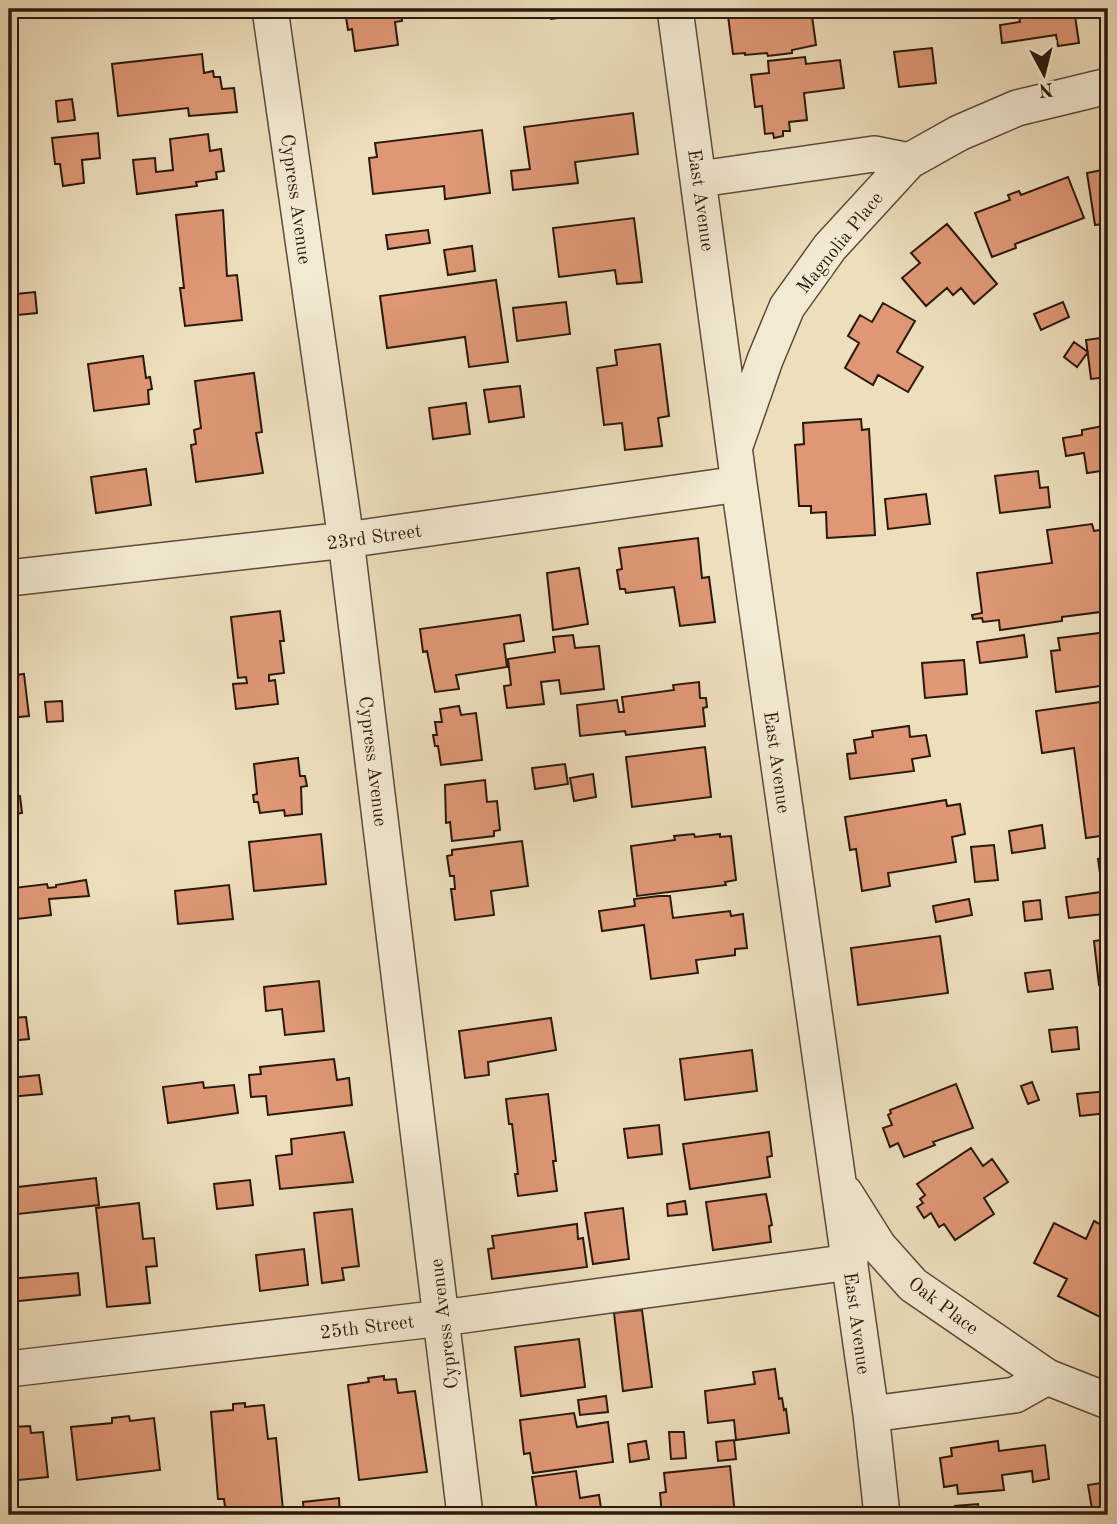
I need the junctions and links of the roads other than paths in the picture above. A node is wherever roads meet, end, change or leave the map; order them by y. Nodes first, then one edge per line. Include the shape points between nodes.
1 (270, 9) edge
2 (675, 9) edge
3 (1108, 86) edge
4 (909, 161) junction
5 (699, 179) junction
6 (734, 448) junction
7 (739, 484) junction
8 (346, 540) junction
9 (9, 578) edge
10 (836, 1179) junction
11 (850, 1262) junction
12 (442, 1318) junction
13 (9, 1369) edge
14 (1048, 1377) junction
15 (1108, 1401) edge
16 (871, 1414) junction
17 (465, 1515) edge
18 (882, 1515) edge

1 - 8 street, Cypress Avenue
2 - 5 street, East Avenue
3 - 4 street, Magnolia Place via 1017,108
4 - 5 street via 874,155
4 - 6 street, Magnolia Place via 830,247 787,307
5 - 6 street, East Avenue
6 - 7 street, East Avenue
7 - 8 street, 23rd Street
7 - 10 street, East Avenue
8 - 9 street, 23rd Street
8 - 12 street, Cypress Avenue
10 - 11 street, East Avenue
10 - 14 street, Oak Place via 879,1247 914,1285
11 - 12 street, 25th Street
11 - 16 street, East Avenue
12 - 13 street, 25th Street
12 - 17 street, Cypress Avenue
14 - 15 street, Oak Place
14 - 16 street via 1015,1395
16 - 18 street, East Avenue

